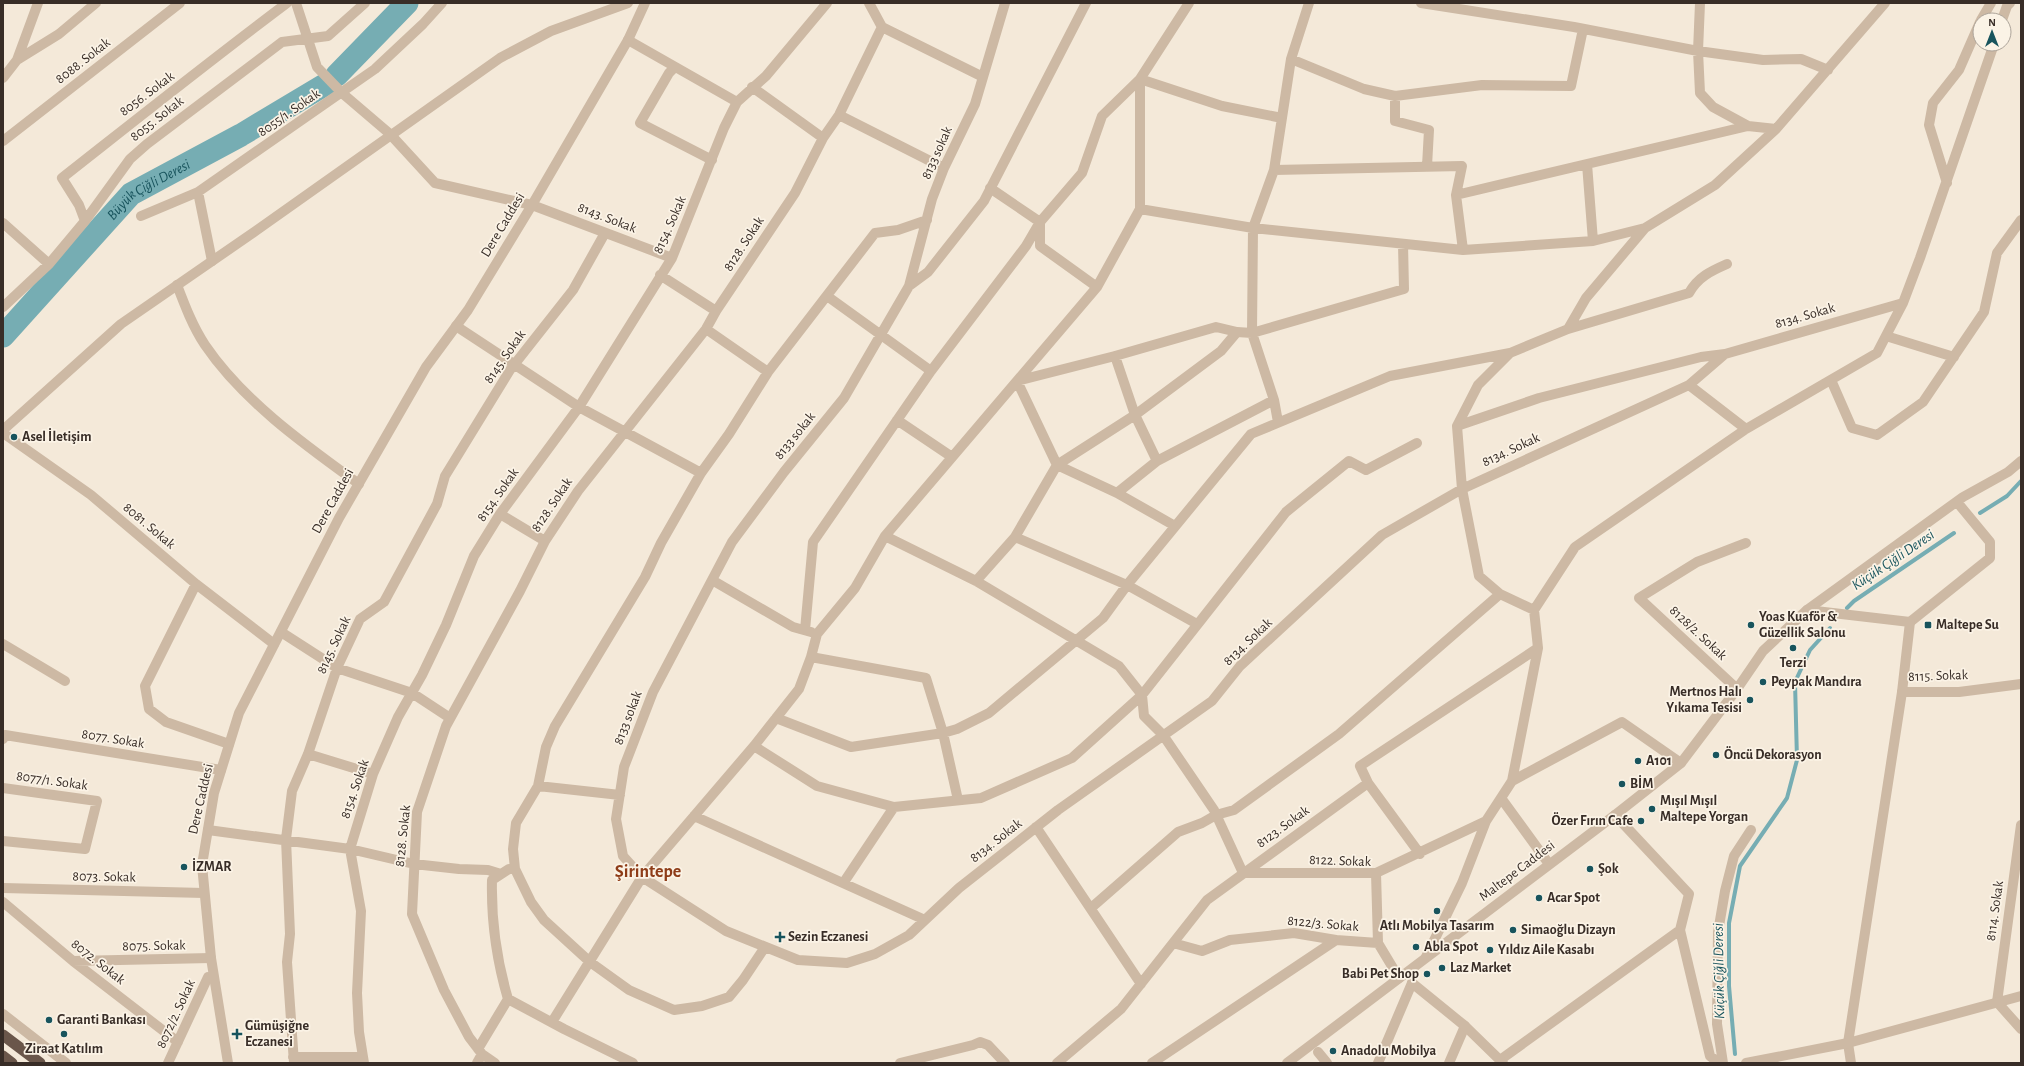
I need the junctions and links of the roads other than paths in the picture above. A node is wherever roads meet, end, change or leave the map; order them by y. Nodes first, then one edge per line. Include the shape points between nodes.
1 (38, 3) edge
2 (96, 3) edge
3 (180, 3) edge
4 (287, 3) edge
5 (296, 3) edge
6 (364, 3) edge
7 (442, 3) edge
8 (628, 3) edge
9 (645, 3) edge
10 (827, 3) edge
11 (869, 3) edge
12 (1005, 3) edge
13 (1086, 3) edge
14 (1189, 3) edge
15 (1309, 3) edge
16 (1421, 3) edge
17 (1700, 3) edge
18 (1885, 3) edge
19 (1991, 3) edge
20 (2010, 3) edge
21 (1986, 12) edge
22 (2005, 12) edge
23 (882, 27) junction
24 (1583, 29) junction
25 (308, 38) junction
26 (1972, 39) edge
27 (628, 40) junction
28 (1698, 51) junction
29 (1991, 52) edge
30 (1291, 58) junction
31 (17, 60) junction
32 (675, 67) junction
33 (1828, 70) junction
34 (983, 77) junction
35 (3, 78) edge
36 (1140, 79) junction
37 (752, 87) junction
38 (340, 92) junction
39 (1395, 96) junction
40 (737, 102) junction
41 (839, 115) junction
42 (1282, 118) junction
43 (1748, 126) junction
44 (1776, 129) junction
45 (390, 134) junction
46 (823, 138) junction
47 (3, 141) edge
48 (712, 160) junction
49 (1586, 164) junction
50 (1427, 166) junction
51 (944, 168) junction
52 (1274, 170) junction
53 (1947, 183) junction
54 (990, 188) junction
55 (198, 192) junction
56 (1456, 195) junction
57 (532, 205) junction
58 (1140, 209) junction
59 (141, 216) dead end
60 (927, 220) junction
61 (2021, 220) edge
62 (85, 221) junction
63 (1040, 222) junction
64 (3, 223) edge
65 (1253, 228) junction
66 (1646, 228) junction
67 (605, 233) junction
68 (1593, 241) junction
69 (1403, 244) junction
70 (1463, 250) junction
71 (672, 258) junction
72 (212, 261) junction
73 (49, 264) junction
74 (1727, 264) dead end
75 (660, 275) junction
76 (177, 285) junction
77 (909, 286) junction
78 (1097, 287) junction
79 (827, 296) junction
80 (1903, 303) junction
81 (3, 307) edge
82 (716, 311) junction
83 (456, 326) junction
84 (706, 330) junction
85 (1568, 330) junction
86 (1237, 332) junction
87 (1252, 333) junction
88 (882, 335) junction
89 (1886, 336) junction
90 (1510, 353) junction
91 (1725, 354) junction
92 (1115, 356) junction
93 (1954, 357) junction
94 (515, 364) junction
95 (931, 371) junction
96 (768, 372) junction
97 (1831, 380) junction
98 (1017, 381) junction
99 (1689, 385) junction
100 (1274, 400) junction
101 (579, 408) junction
102 (1135, 415) junction
103 (898, 420) junction
104 (1278, 422) junction
105 (1457, 426) junction
106 (1746, 429) junction
107 (3, 430) edge
108 (625, 431) junction
109 (3, 433) edge
110 (1417, 443) dead end
111 (952, 457) junction
112 (1157, 461) junction
113 (2021, 461) edge
114 (1057, 465) junction
115 (701, 473) junction
116 (358, 484) junction
117 (1462, 489) junction
118 (1117, 493) junction
119 (1957, 502) junction
120 (500, 514) junction
121 (1174, 526) junction
122 (885, 536) junction
123 (1015, 537) junction
124 (545, 541) junction
125 (1746, 543) dead end
126 (712, 580) junction
127 (976, 581) junction
128 (196, 584) junction
129 (1127, 585) junction
130 (1500, 594) junction
131 (1534, 610) junction
132 (1807, 610) junction
133 (1910, 622) junction
134 (1197, 624) junction
135 (805, 630) junction
136 (281, 632) junction
137 (817, 634) junction
138 (1074, 641) junction
139 (3, 644) edge
140 (274, 644) junction
141 (1538, 648) junction
142 (811, 657) junction
143 (337, 668) junction
144 (65, 681) dead end
145 (2021, 684) edge
146 (1737, 689) junction
147 (1902, 692) junction
148 (412, 693) junction
149 (1142, 695) junction
150 (450, 718) junction
151 (776, 718) junction
152 (943, 734) junction
153 (1163, 735) junction
154 (3, 738) edge
155 (229, 744) junction
156 (754, 746) junction
157 (308, 754) junction
158 (1681, 763) junction
159 (221, 770) junction
160 (373, 774) junction
161 (1512, 781) junction
162 (1368, 783) junction
163 (538, 786) junction
164 (3, 788) edge
165 (620, 795) junction
166 (1501, 798) junction
167 (958, 800) junction
168 (894, 807) junction
169 (1216, 815) junction
170 (1615, 815) junction
171 (694, 816) junction
172 (1486, 821) junction
173 (2021, 824) edge
174 (1036, 827) junction
175 (208, 830) junction
176 (1751, 830) dead end
177 (286, 839) junction
178 (3, 841) edge
179 (350, 849) junction
180 (1420, 854) junction
181 (414, 864) junction
182 (1548, 864) junction
183 (515, 869) junction
184 (1243, 873) junction
185 (1376, 873) junction
186 (501, 874) junction
187 (642, 877) junction
188 (844, 882) junction
189 (3, 888) edge
190 (204, 893) junction
191 (4, 905) edge
192 (1091, 908) junction
193 (925, 920) junction
194 (1680, 930) junction
195 (1336, 940) junction
196 (1173, 943) junction
197 (1378, 943) junction
198 (765, 947) junction
199 (1426, 957) junction
200 (211, 958) junction
201 (74, 961) junction
202 (590, 962) junction
203 (208, 977) dead end
204 (1399, 978) junction
205 (1140, 984) junction
206 (2021, 996) edge
207 (508, 999) junction
208 (1997, 1002) junction
209 (3, 1014) edge
210 (552, 1022) junction
211 (1465, 1026) junction
212 (2021, 1029) edge
213 (3, 1035) edge
214 (178, 1042) junction
215 (1848, 1043) junction
216 (1318, 1052) dead end
217 (479, 1055) edge
218 (3, 1056) edge
219 (294, 1060) edge
220 (364, 1060) edge
221 (1502, 1062) edge
222 (12, 1063) edge
223 (40, 1063) edge
224 (66, 1063) edge
225 (168, 1063) edge
226 (228, 1063) edge
227 (495, 1063) edge
228 (633, 1063) edge
229 (900, 1063) edge
230 (1005, 1063) edge
231 (1057, 1063) edge
232 (1152, 1063) edge
233 (1287, 1063) edge
234 (1327, 1063) edge
235 (1378, 1063) edge
236 (1449, 1063) edge
237 (1719, 1063) edge
238 (1723, 1063) edge
239 (1746, 1063) edge
240 (1851, 1063) edge

1 - 31 street
2 - 31 street via 59,34
3 - 47 street, 8088. Sokak
4 - 62 street, 8056. Sokak via 62,178 79,205
5 - 25 street, 8143. Sokak
6 - 25 street, 8055. Sokak via 328,36
7 - 38 street, 8055/1. Sokak via 374,69
8 - 45 street via 552,31 500,58
9 - 27 street, Dere Caddesi
10 - 37 street, 8154. Sokak via 766,76
11 - 23 street
12 - 34 street, 8133 sokak
13 - 54 street
14 - 36 street
15 - 30 street
16 - 24 street
17 - 28 street
18 - 33 street
19 - 21 street
20 - 22 street
23 - 34 street
23 - 41 street, 8128. Sokak
24 - 28 street
24 - 39 street via 1571,86 1482,85
25 - 38 street, 8143. Sokak via 317,67
25 - 62 street, 8055. Sokak via 282,42 147,144 130,159
26 - 53 street via 1958,70 1933,103 1929,125
27 - 32 street
27 - 57 street, Dere Caddesi
28 - 33 street via 1763,60 1801,59
28 - 43 street via 1700,93 1713,107
29 - 53 street
30 - 39 street via 1364,89
30 - 42 street
31 - 35 street
32 - 40 street
32 - 48 street via 669,72 640,123
33 - 44 street
34 - 51 street, 8133 sokak via 975,104
36 - 42 street via 1222,106
36 - 58 street
36 - 63 street via 1102,116 1082,173
37 - 40 street, 8154. Sokak
37 - 46 street
38 - 45 street, 8143. Sokak
38 - 55 street, 8055/1. Sokak
39 - 50 street via 1395,121 1429,130
40 - 48 street, 8154. Sokak
41 - 46 street, 8128. Sokak
41 - 51 street
42 - 52 street
43 - 44 street
43 - 49 street
44 - 66 street via 1715,185
45 - 57 street, 8143. Sokak via 435,183
45 - 72 street
46 - 82 street, 8128. Sokak via 795,192
48 - 71 street, 8154. Sokak
49 - 56 street
49 - 68 street
50 - 52 street
50 - 56 street via 1462,166
51 - 60 street, 8133 sokak
52 - 65 street
53 - 80 street
54 - 63 street
54 - 77 street via 984,201 941,257 928,272
55 - 59 street, 8055/1. Sokak
55 - 72 street
56 - 70 street
57 - 67 street, 8143. Sokak
57 - 83 street, Dere Caddesi
58 - 65 street
58 - 78 street
60 - 77 street, 8133 sokak
60 - 79 street via 898,230 876,233
61 - 93 street via 1996,252 1984,312
62 - 73 street, 8055. Sokak
63 - 78 street via 1040,246
63 - 95 street via 1026,246
64 - 73 street
65 - 69 street
65 - 87 street
66 - 68 street
66 - 85 street via 1586,298
67 - 71 street, 8143. Sokak
67 - 94 street, 8145. Sokak via 573,290
68 - 70 street
69 - 70 street
69 - 87 street via 1404,288
71 - 75 street, 8154. Sokak
72 - 76 street
73 - 81 street, 8055. Sokak
74 - 85 street via 1705,274 1693,285 1689,293
75 - 82 street
75 - 101 street, 8154. Sokak
76 - 107 street via 121,324
76 - 116 street via 188,315 205,345 236,385
77 - 88 street, 8133 sokak
78 - 98 street
79 - 88 street
79 - 96 street
80 - 89 street
80 - 91 street, 8134. Sokak
82 - 84 street, 8128. Sokak
83 - 94 street
83 - 116 street, Dere Caddesi via 426,367
84 - 96 street
84 - 108 street, 8128. Sokak
85 - 90 street
86 - 87 street
86 - 92 street via 1216,327
86 - 102 street via 1221,351
87 - 100 street
88 - 95 street
88 - 126 street, 8133 sokak via 844,398 732,542
89 - 93 street
89 - 97 street via 1877,353
90 - 104 street via 1390,376
90 - 105 street via 1478,385
91 - 99 street, 8134. Sokak
91 - 105 street via 1701,357 1539,398
92 - 98 street
92 - 102 street
93 - 97 street via 1923,402 1877,435 1852,428
94 - 101 street
94 - 143 street, 8145. Sokak via 446,476 437,504 384,602 360,619
95 - 103 street
96 - 115 street
97 - 106 street
98 - 111 street
98 - 114 street
99 - 106 street
99 - 117 street, 8134. Sokak
100 - 104 street
100 - 112 street
101 - 108 street
101 - 120 street, 8154. Sokak
102 - 112 street
102 - 114 street
103 - 111 street
103 - 135 street via 813,542
104 - 121 street via 1251,434
105 - 117 street
106 - 131 street via 1575,547
108 - 115 street
108 - 124 street, 8128. Sokak via 578,491
109 - 128 street, 8081. Sokak via 91,495
110 - 134 street via 1366,470 1349,461 1286,512
111 - 122 street
112 - 118 street
113 - 119 street, Maltepe Caddesi via 2008,472
114 - 118 street
114 - 123 street
115 - 163 street via 661,543 645,577 555,726 546,747
116 - 136 street, Dere Caddesi
117 - 130 street via 1479,576
117 - 153 street, 8134. Sokak via 1382,535 1240,666 1212,701
118 - 121 street
119 - 132 street, Maltepe Caddesi
119 - 133 street via 1990,542 1990,558
120 - 124 street
120 - 148 street, 8154. Sokak via 474,556 442,632
121 - 129 street
122 - 127 street
122 - 137 street via 856,588
123 - 127 street
123 - 129 street
124 - 150 street, 8128. Sokak
125 - 146 street, 8128/2. Sokak via 1697,562 1639,598
126 - 135 street via 793,627
126 - 165 street, 8133 sokak via 653,692 624,767
127 - 138 street
128 - 140 street, 8081. Sokak
128 - 155 street via 145,686 149,709 166,722
129 - 134 street
129 - 138 street via 1103,618
130 - 131 street
130 - 169 street via 1339,734 1234,810
131 - 141 street
132 - 133 street
132 - 146 street, Maltepe Caddesi via 1763,651
133 - 147 street, 8115. Sokak
134 - 149 street
135 - 137 street
136 - 140 street, Dere Caddesi
136 - 143 street
137 - 142 street
138 - 149 street via 1119,666
138 - 152 street via 989,713
139 - 144 street
140 - 155 street, Dere Caddesi via 239,713
141 - 161 street
141 - 162 street via 1360,766
142 - 151 street via 799,689
142 - 152 street via 926,678
143 - 148 street
143 - 157 street, 8145. Sokak
145 - 147 street, 8115. Sokak via 1959,692
146 - 158 street, Maltepe Caddesi
147 - 215 street
148 - 150 street
148 - 160 street, 8154. Sokak via 398,717
149 - 153 street via 1144,716
149 - 167 street via 1072,758 981,798
150 - 181 street, 8128. Sokak via 416,812
151 - 152 street via 851,747
151 - 156 street
152 - 167 street
153 - 169 street
153 - 174 street, 8134. Sokak
154 - 159 street, 8077. Sokak via 5,735
155 - 159 street, Dere Caddesi
156 - 168 street via 816,786
156 - 171 street
157 - 160 street
157 - 177 street, 8145. Sokak via 292,791
158 - 161 street via 1622,722
158 - 170 street, Maltepe Caddesi
159 - 175 street, Dere Caddesi
160 - 179 street, 8154. Sokak
161 - 166 street
162 - 180 street
162 - 184 street, 8123. Sokak
163 - 165 street
163 - 183 street via 516,823 513,849
164 - 178 street, 8077/1. Sokak via 97,801 86,849
165 - 187 street, 8133 sokak via 616,819 623,856
166 - 172 street
166 - 182 street
167 - 168 street
168 - 188 street
169 - 184 street
169 - 192 street via 1178,832
170 - 182 street, Maltepe Caddesi
170 - 194 street via 1689,894
171 - 187 street
171 - 188 street
172 - 180 street
172 - 199 street via 1462,883
173 - 208 street, 8114. Sokak
174 - 192 street
174 - 193 street, 8134. Sokak via 959,888
175 - 177 street
175 - 190 street, Dere Caddesi via 202,865
176 - 238 street via 1734,856 1718,932 1717,1024
177 - 179 street
177 - 219 street, 8145. Sokak via 290,934 287,962
179 - 181 street
179 - 220 street, 8154. Sokak via 361,911 356,993
180 - 185 street
181 - 186 street via 488,870
181 - 217 street, 8128. Sokak via 412,914 444,990
182 - 199 street, Maltepe Caddesi
183 - 186 street via 509,869
183 - 202 street via 531,902 544,920
184 - 185 street, 8122. Sokak
184 - 196 street, 8123. Sokak via 1207,900
185 - 197 street, 8122. Sokak
186 - 207 street via 492,880 491,913 498,966
187 - 198 street, 8134. Sokak via 726,931
187 - 202 street
188 - 193 street
189 - 190 street, 8073. Sokak
190 - 200 street, Dere Caddesi
191 - 201 street, 8072. Sokak
192 - 205 street
193 - 198 street, 8134. Sokak via 909,935 875,954 847,963 798,960
194 - 221 street
194 - 237 street via 1710,1056
195 - 196 street, 8122/3. Sokak via 1294,933 1230,940 1202,951
195 - 197 street, 8122/3. Sokak
195 - 232 street
196 - 205 street, 8123. Sokak
197 - 204 street, 8122. Sokak
198 - 202 street via 729,997 702,1006 674,1010 629,990
199 - 204 street, Maltepe Caddesi
200 - 201 street, 8075. Sokak
200 - 226 street, Dere Caddesi
201 - 214 street, 8072. Sokak
202 - 210 street
203 - 214 street, 8072/2. Sokak
204 - 233 street, Maltepe Caddesi
205 - 231 street, 8123. Sokak via 1121,1009
206 - 208 street
207 - 210 street
207 - 217 street
208 - 212 street
208 - 215 street
209 - 224 street
210 - 228 street
211 - 221 street
211 - 235 street via 1412,983
211 - 236 street
213 - 223 highway
214 - 225 street, 8072/2. Sokak
215 - 239 street
215 - 240 street
216 - 234 street
217 - 227 street, 8128. Sokak
218 - 222 highway
219 - 220 street
229 - 230 street via 980,1042 988,1045

